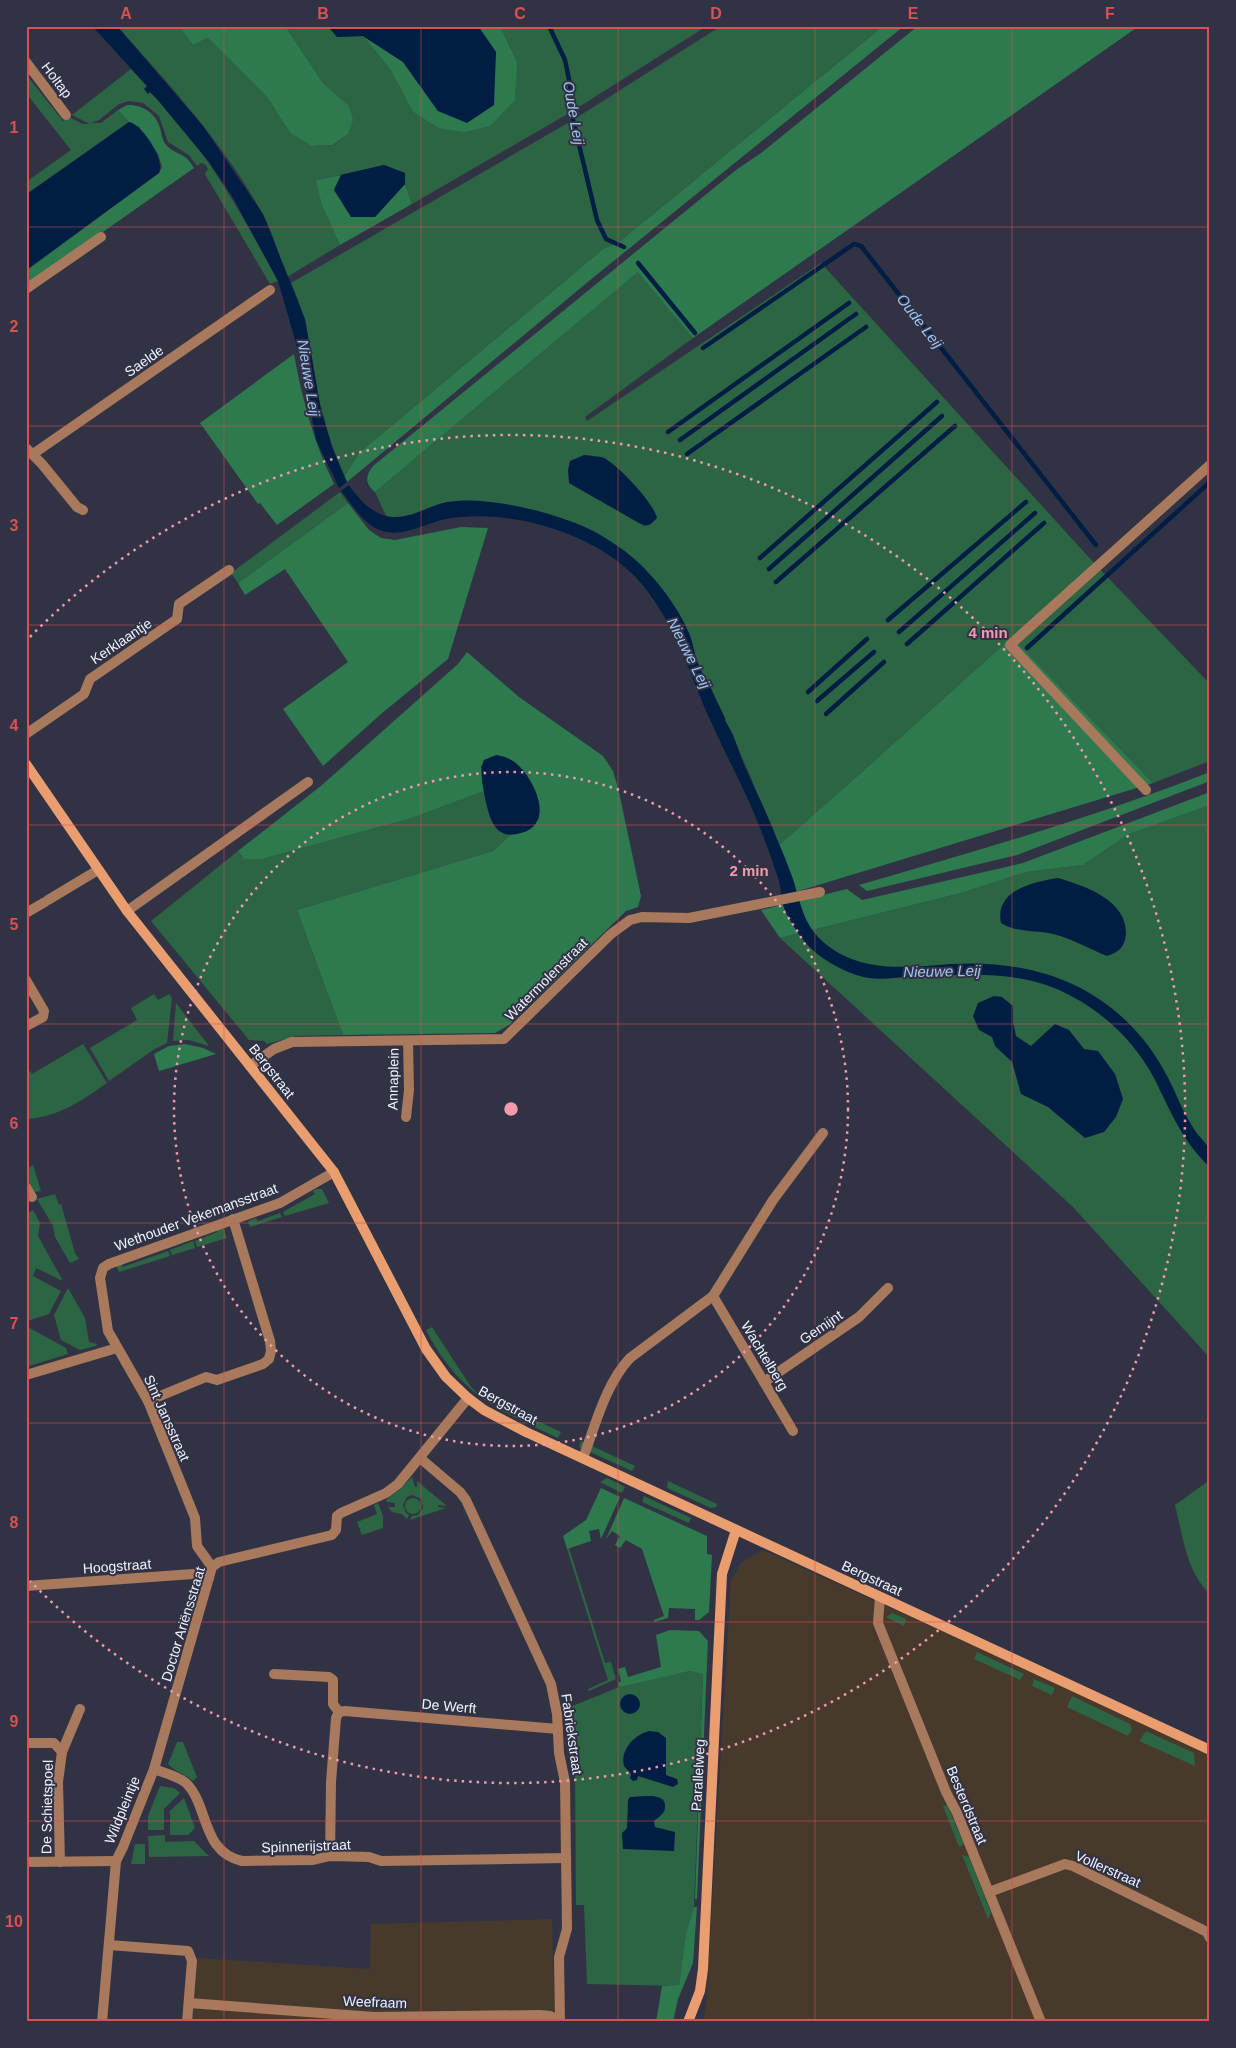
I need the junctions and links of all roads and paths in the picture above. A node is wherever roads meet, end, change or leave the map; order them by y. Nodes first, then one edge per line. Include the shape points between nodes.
1 (28, 67) edge
2 (66, 115) dead end
3 (101, 237) dead end
4 (26, 289) edge
5 (270, 290) dead end
6 (29, 451) edge
7 (1210, 466) edge
8 (83, 510) dead end
9 (229, 570) dead end
10 (26, 734) edge
11 (26, 764) edge
12 (308, 782) dead end
13 (1146, 790) dead end
14 (98, 870) junction
15 (820, 892) dead end
16 (127, 911) junction
17 (26, 912) edge
18 (26, 980) edge
19 (26, 1026) edge
20 (408, 1041) junction
21 (250, 1066) junction
22 (406, 1117) dead end
23 (823, 1133) dead end
24 (334, 1172) junction
25 (26, 1188) edge
26 (32, 1197) dead end
27 (230, 1220) junction
28 (100, 1278) joint
29 (888, 1288) dead end
30 (713, 1296) junction
31 (117, 1348) junction
32 (26, 1375) edge
33 (764, 1382) junction
34 (468, 1398) junction
35 (148, 1401) junction
36 (793, 1431) dead end
37 (420, 1458) junction
38 (583, 1458) junction
39 (736, 1530) junction
40 (211, 1573) junction
41 (26, 1586) edge
42 (880, 1597) junction
43 (274, 1674) dead end
44 (80, 1709) dead end
45 (339, 1712) junction
46 (558, 1729) junction
47 (26, 1744) edge
48 (1210, 1750) edge
49 (62, 1752) junction
50 (154, 1769) junction
51 (330, 1856) junction
52 (566, 1858) junction
53 (116, 1861) junction
54 (26, 1862) edge
55 (60, 1862) junction
56 (989, 1892) junction
57 (1210, 1938) edge
58 (109, 1945) junction
59 (189, 2003) junction
60 (102, 2022) edge
61 (187, 2022) edge
62 (560, 2022) edge
63 (688, 2022) edge
64 (1041, 2022) edge

1 - 2 street, Holtap
3 - 4 street
5 - 6 street, Saelde
6 - 8 street, Saelde
7 - 13 street via 1010,645
9 - 10 street, Kerklaantje via 179,604 178,619 90,679 84,694
11 - 14 street, Bergstraat
12 - 16 street
14 - 16 street, Bergstraat
14 - 17 street
15 - 20 street, Watermolenstraat via 690,918 642,917 630,920 611,934 504,1039
16 - 21 street, Bergstraat
18 - 19 street via 44,1011 43,1017
20 - 21 street, Watermolenstraat via 292,1042 274,1049
20 - 22 street, Annaplein
21 - 24 street, Bergstraat
23 - 30 street via 773,1200
24 - 27 street, Wethouder Vekemansstraat via 280,1203
24 - 34 street, Bergstraat via 426,1349 446,1377
25 - 26 street
27 - 28 street, Wethouder Vekemansstraat via 109,1264 103,1268
27 - 35 street via 270,1341 269,1359 256,1368 217,1380 206,1377
28 - 31 street, Sint Jansstraat via 108,1331
29 - 33 street, Gemijnt via 859,1317
30 - 33 street, Wachtelberg
30 - 38 street via 630,1358 618,1371
31 - 32 street
31 - 35 street, Sint Jansstraat
33 - 36 street, Wachtelberg
34 - 37 street, Doctor Ariënsstraat
34 - 38 street, Bergstraat via 484,1410
35 - 40 street, Sint Jansstraat via 195,1518 197,1546
37 - 40 street, Doctor Ariënsstraat via 386,1493 337,1516 336,1530 332,1535 219,1562
37 - 46 street, Fabriekstraat via 466,1500 547,1675
38 - 39 street, Bergstraat
39 - 42 street, Bergstraat
39 - 63 street, Parallelweg via 721,1582 703,1969 700,1991
40 - 41 street, Hoogstraat
40 - 50 street, Doctor Ariënsstraat
42 - 48 street, Bergstraat
42 - 56 street, Besterdstraat via 878,1623
43 - 45 street via 329,1676 334,1684 333,1704
44 - 49 street, De Schietspoel
45 - 46 street, De Werft
45 - 51 street via 331,1782
46 - 52 street, Fabriekstraat via 565,1782
47 - 49 street, De Schietspoel via 54,1743
49 - 55 street, De Schietspoel via 58,1782
50 - 51 street, Spinnerijstraat via 184,1781 192,1790 211,1837 230,1859 313,1860
50 - 53 street, Wildpleintje
51 - 52 street, Spinnerijstraat via 369,1857 381,1861
52 - 62 street, Fabriekstraat via 566,1929 559,1957
53 - 55 street
53 - 58 street, Wildpleintje
54 - 55 street
56 - 57 street, Vollerstraat via 1065,1864 1201,1929
56 - 64 street, Besterdstraat
58 - 59 street via 188,1951 192,1961
58 - 60 street, Wildpleintje
59 - 61 street
59 - 62 street, Weefraam via 374,2017 540,2015

